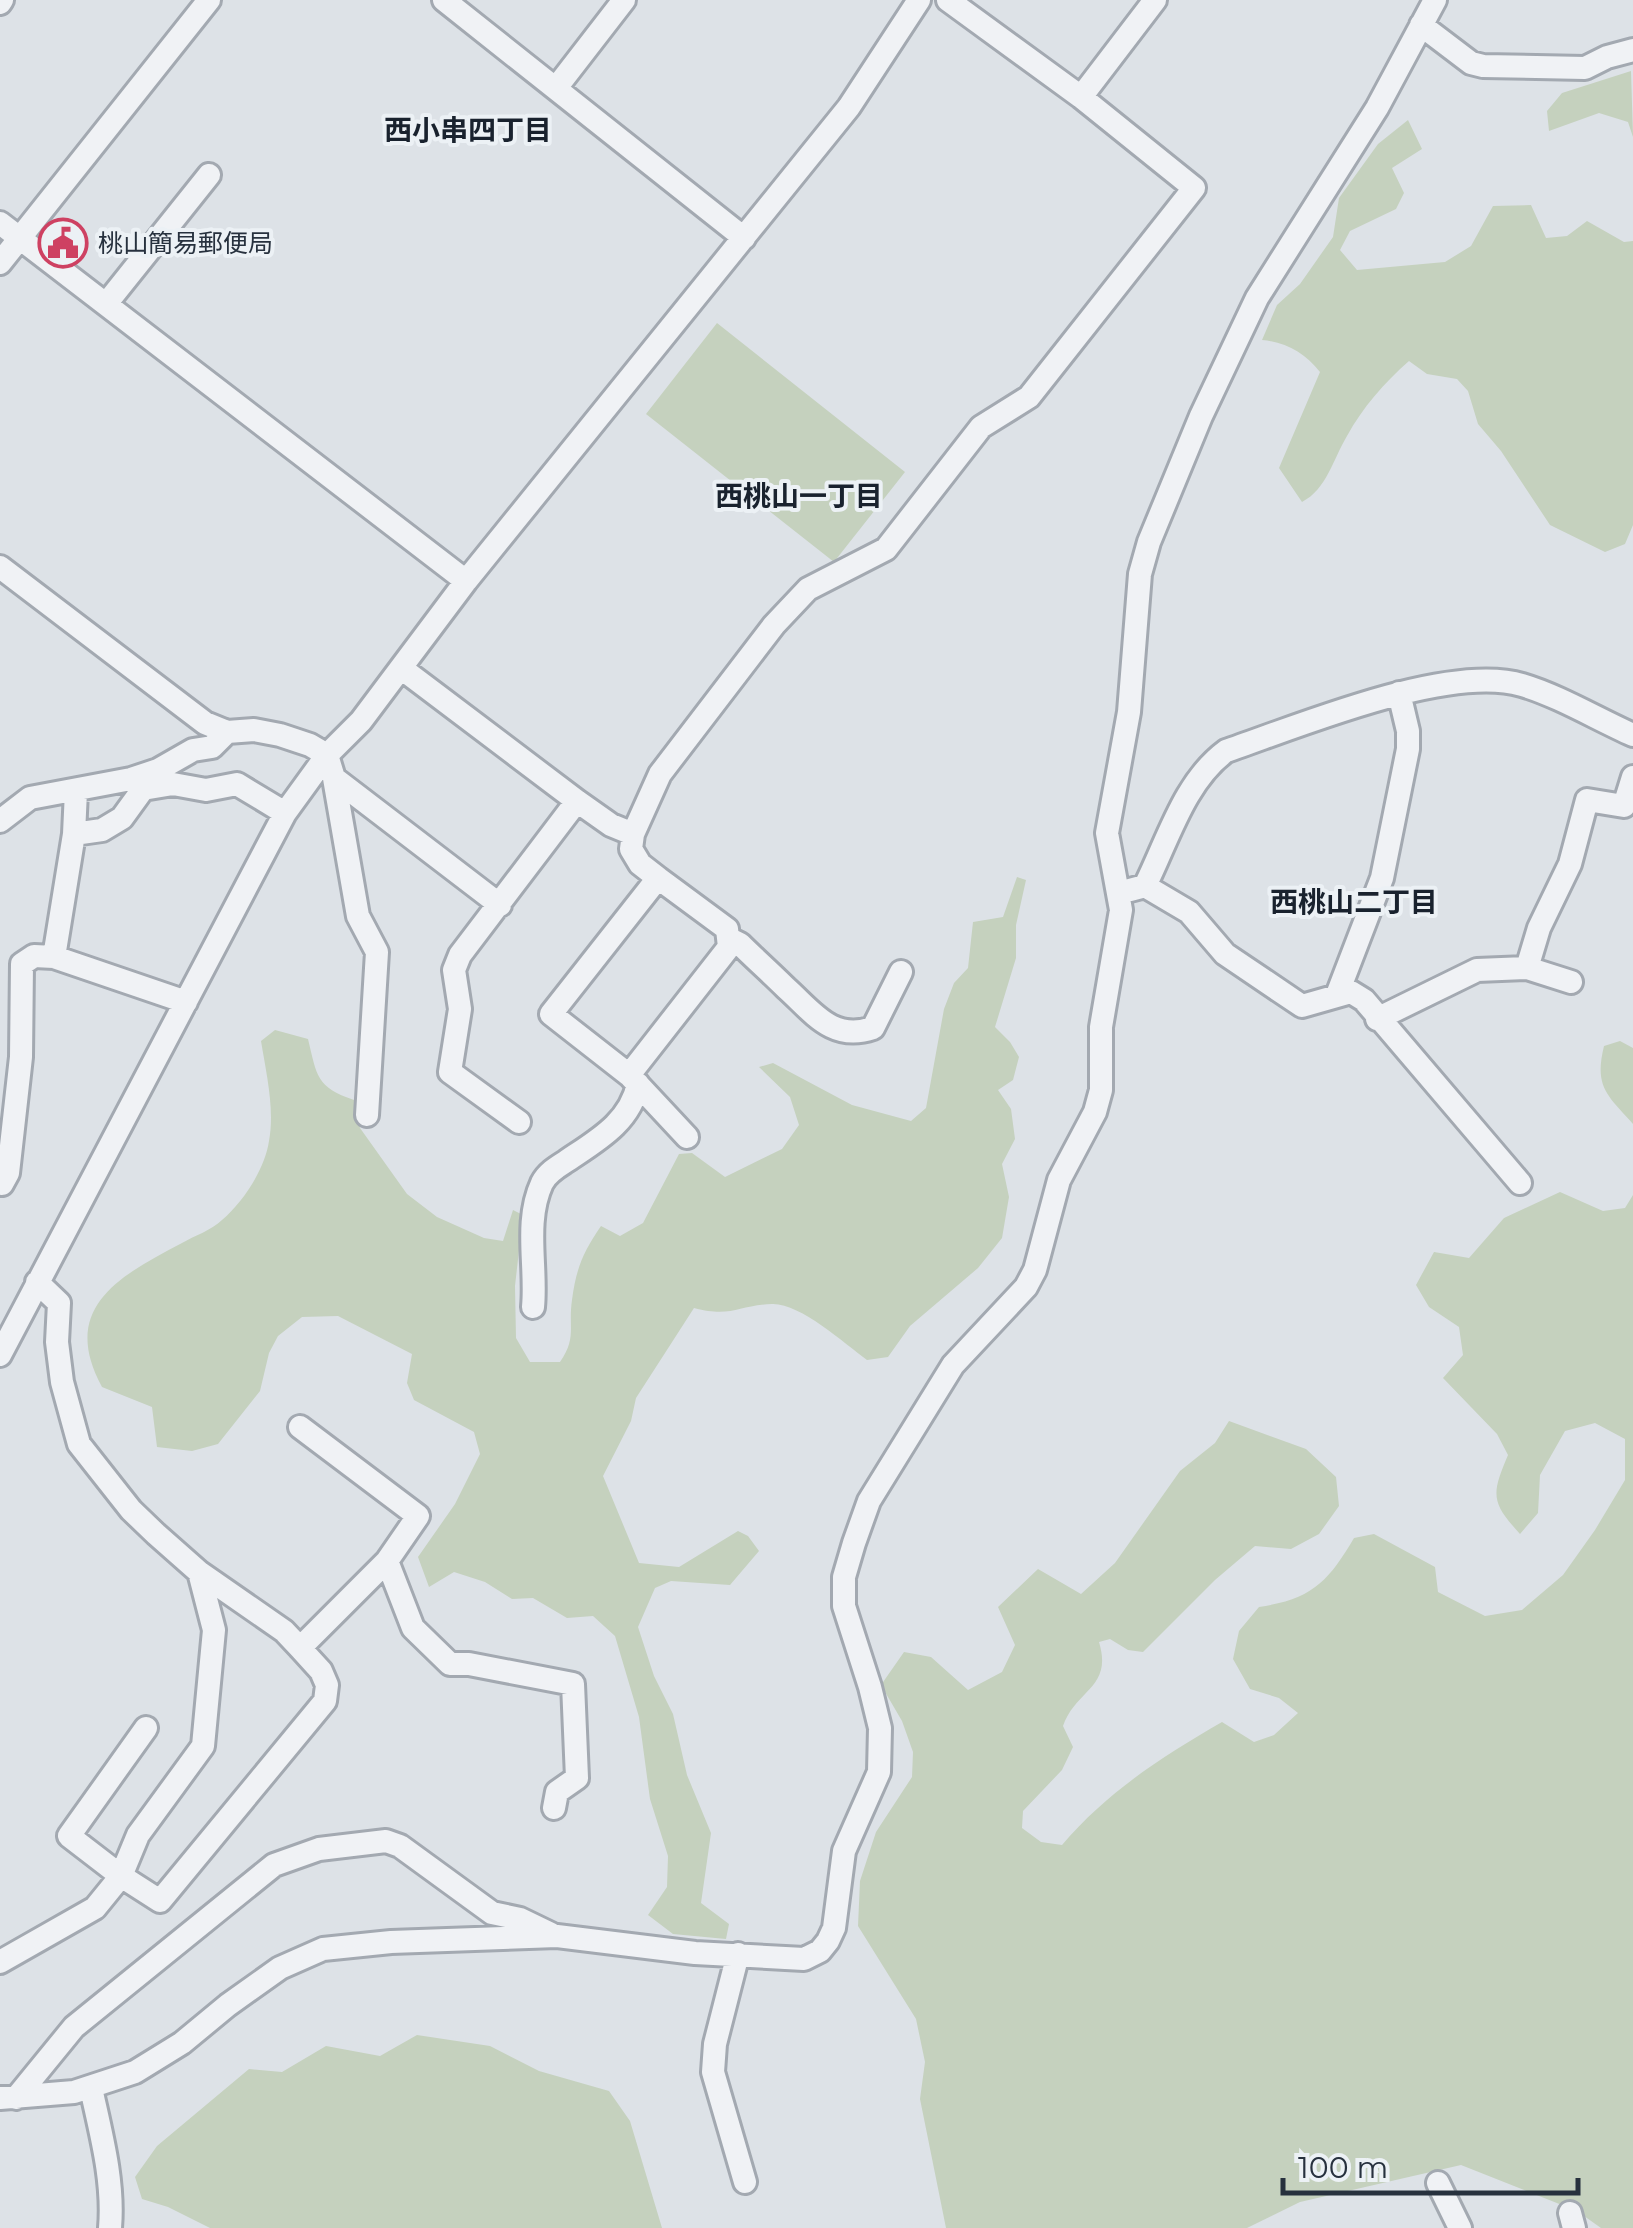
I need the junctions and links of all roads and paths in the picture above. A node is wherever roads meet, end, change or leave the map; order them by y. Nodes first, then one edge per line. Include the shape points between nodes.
1 (209, 0) edge
2 (444, 0) edge
3 (624, 0) edge
4 (919, 0) edge
5 (948, 0) edge
6 (1156, 0) edge
7 (1434, 0) edge
8 (1421, 25) junction
9 (1633, 50) edge
10 (556, 88) junction
11 (1080, 97) junction
12 (209, 175) dead end
13 (0, 223) edge
14 (20, 238) junction
15 (744, 238) junction
16 (0, 263) edge
17 (106, 304) junction
18 (0, 567) edge
19 (466, 582) junction
20 (401, 668) junction
21 (1399, 693) junction
22 (227, 732) junction
23 (1633, 736) edge
24 (327, 755) junction
25 (1633, 777) edge
26 (334, 778) junction
27 (76, 790) junction
28 (578, 802) junction
29 (284, 813) junction
30 (0, 822) edge
31 (74, 834) junction
32 (633, 834) junction
33 (658, 878) junction
34 (1145, 886) junction
35 (1118, 896) junction
36 (500, 905) junction
37 (1362, 926) junction
38 (730, 939) junction
39 (54, 957) junction
40 (1527, 968) junction
41 (901, 972) dead end
42 (1571, 982) dead end
43 (1337, 995) junction
44 (186, 1002) junction
45 (1371, 1009) junction
46 (633, 1080) junction
47 (368, 1115) dead end
48 (519, 1122) dead end
49 (687, 1136) dead end
50 (1520, 1183) dead end
51 (2, 1184) edge
52 (37, 1282) junction
53 (24, 1306) junction
54 (0, 1307) edge
55 (532, 1307) dead end
56 (0, 1355) edge
57 (300, 1426) dead end
58 (386, 1561) junction
59 (200, 1572) junction
60 (300, 1648) junction
61 (146, 1728) dead end
62 (554, 1808) dead end
63 (121, 1876) junction
64 (557, 1936) junction
65 (738, 1954) junction
66 (0, 1962) edge
67 (91, 2088) junction
68 (8, 2098) edge
69 (745, 2182) dead end
70 (1438, 2183) dead end
71 (110, 2228) edge
72 (1460, 2228) edge

1 - 14 street
2 - 10 street
3 - 10 street
4 - 15 street via 849,107
5 - 11 street
6 - 11 street
7 - 8 street
8 - 9 street via 1483,66 1585,68
8 - 35 street via 1352,150 1257,298 1166,494 1140,574 1130,712 1107,833
10 - 15 street
11 - 32 street via 1194,188 1029,397 981,427 886,549 808,588 774,626 660,774
12 - 17 street
13 - 14 street
14 - 16 street
14 - 17 street
15 - 19 street
17 - 19 street
18 - 22 street via 206,723
19 - 20 street
20 - 24 street
20 - 28 street
21 - 23 street via 1497,680 1524,685
21 - 34 street via 1226,751 1210,763
21 - 37 street via 1408,749 1382,878
22 - 24 street via 280,735
22 - 27 street via 212,746 158,770
24 - 26 street
24 - 29 street
25 - 40 street via 1624,806 1587,800 1570,864
26 - 36 street
26 - 47 street via 358,916 377,952
27 - 30 street via 30,798
27 - 31 street
28 - 32 street
28 - 36 street
29 - 31 street via 237,784 206,790 159,786 144,789 122,818 102,830
29 - 44 street
31 - 39 street
32 - 33 street via 631,849
33 - 38 street via 728,930
33 - 46 street via 551,1014
34 - 35 street
34 - 43 street via 1189,912 1225,954 1302,1006
35 - 65 street via 1119,934 1101,1028 1101,1090 1058,1180 1035,1270 953,1365 902,1445 869,1502 844,1577 844,1606 880,1728 879,1772 844,1851 834,1928 820,1950 804,1958
36 - 48 street via 454,970 460,1009 450,1072
37 - 43 street
37 - 45 street
38 - 41 street via 813,1016 856,1034 873,1028
38 - 46 street
39 - 44 street
39 - 51 street via 34,956 22,964 21,1057
40 - 42 street
40 - 45 street via 1477,970
43 - 45 street via 1352,992
44 - 52 street
45 - 50 street
46 - 49 street
46 - 55 street via 635,1100 619,1124 542,1183 530,1242
52 - 53 street
52 - 59 street via 59,1304 62,1382 80,1444 131,1510
53 - 54 street
53 - 56 street
57 - 58 street via 418,1516
58 - 60 street
58 - 62 street via 413,1628 450,1664 573,1684 576,1778 557,1792
59 - 60 street
59 - 63 street via 214,1630 204,1746 138,1835
60 - 63 street via 321,1671 325,1702 160,1900
61 - 63 street via 69,1836
63 - 66 street via 95,1908
64 - 65 street
64 - 67 street via 322,1949 280,1968 160,2058
64 - 68 street via 492,1913 400,1846 386,1841 319,1849 274,1865 162,1954 74,2027
65 - 69 street via 712,2072
67 - 68 street
67 - 71 street via 106,2153
70 - 72 street

